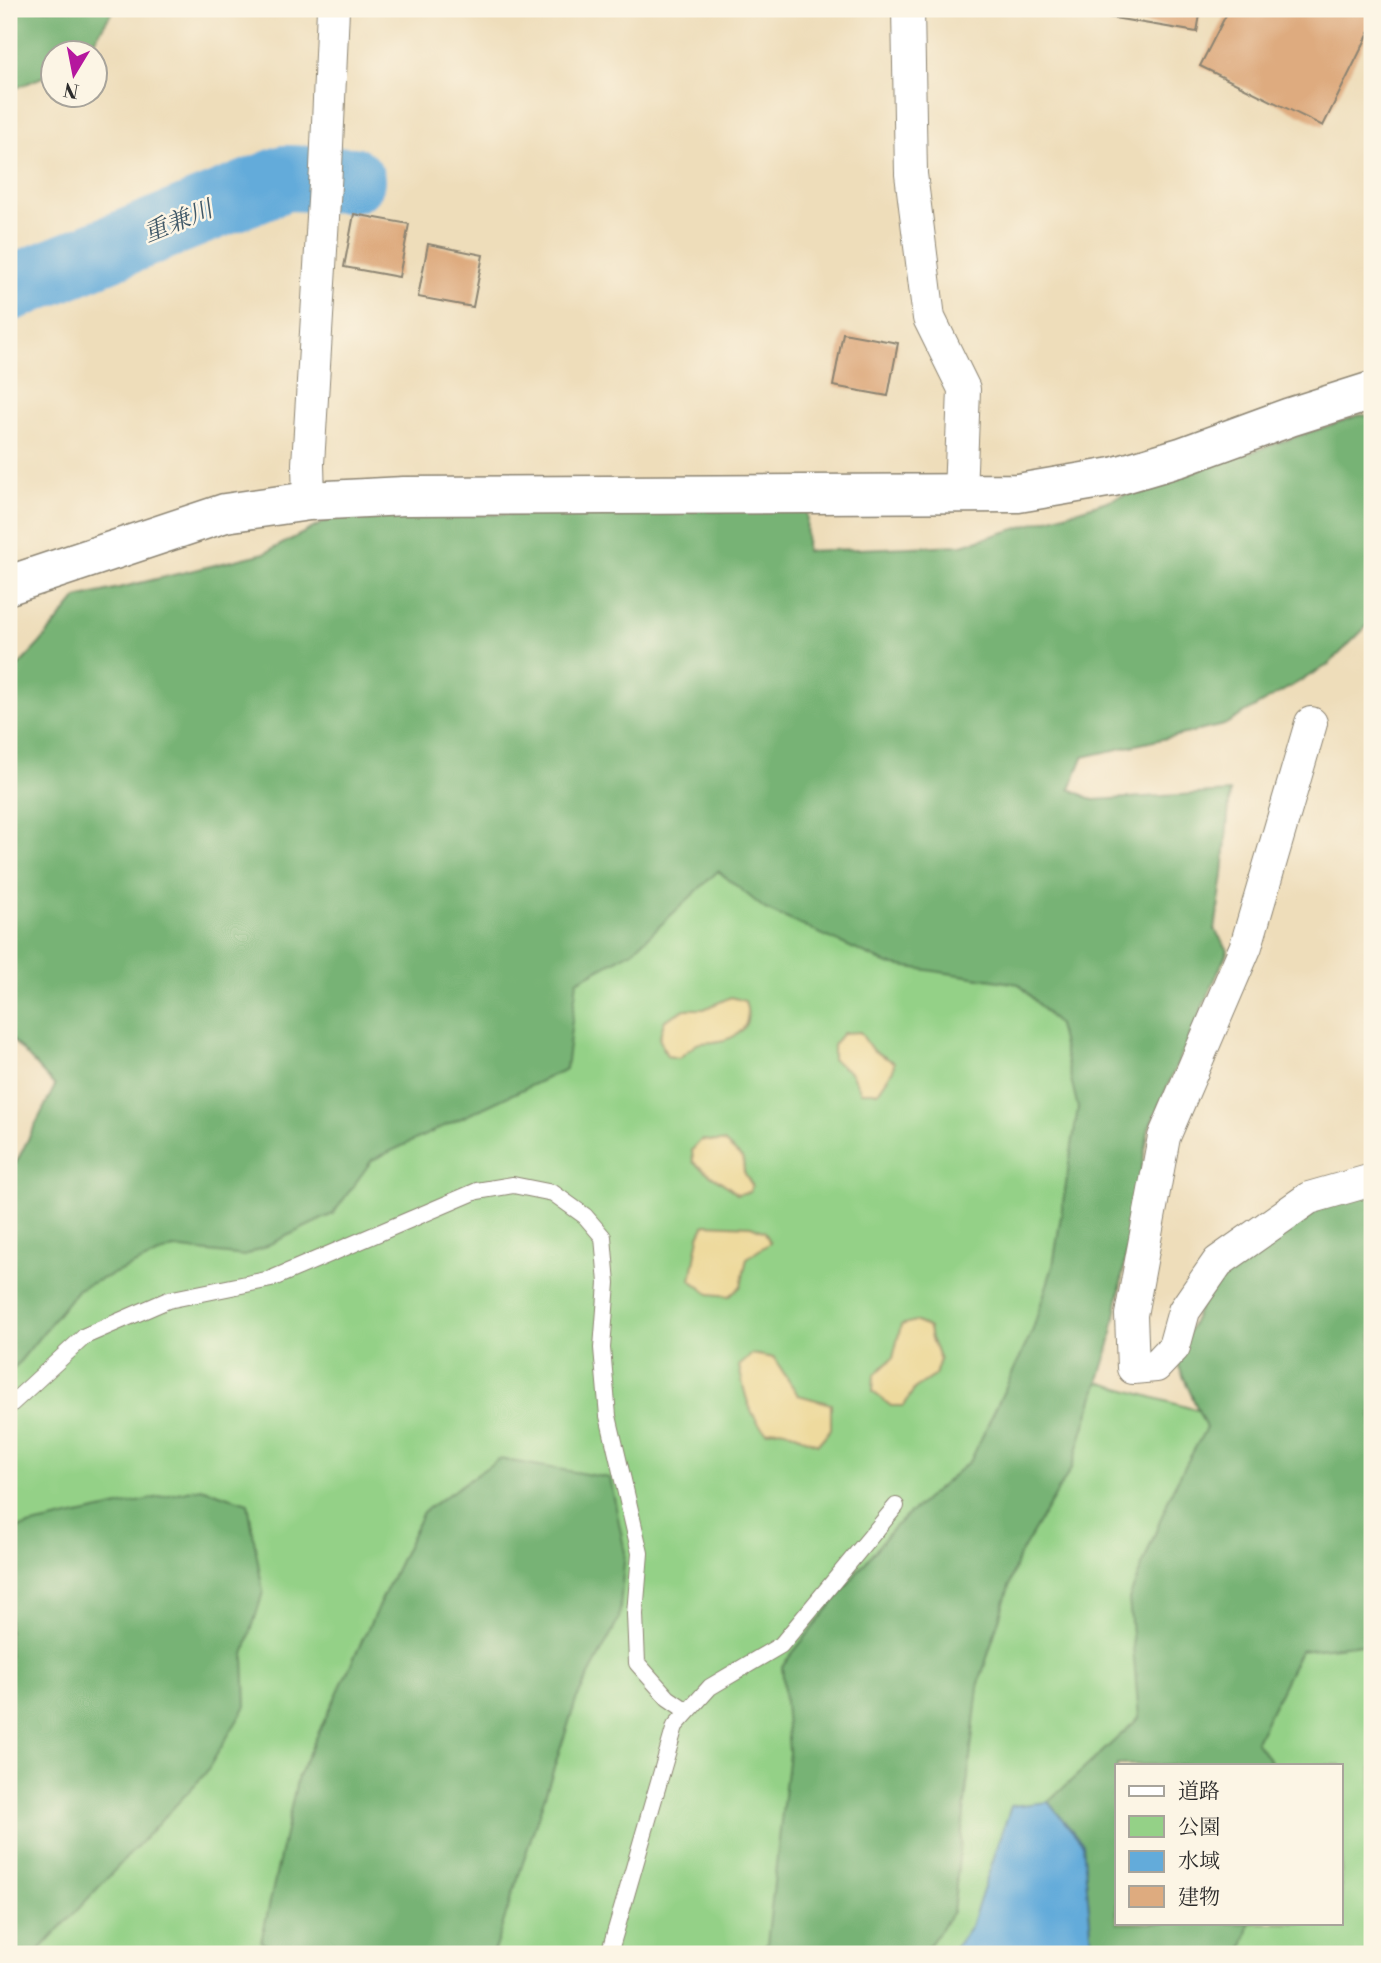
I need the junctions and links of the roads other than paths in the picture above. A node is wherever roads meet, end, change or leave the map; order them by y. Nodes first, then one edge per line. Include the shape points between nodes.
1 (333, 9) edge
2 (908, 9) edge
3 (1372, 391) edge
4 (960, 494) junction
5 (309, 501) junction
6 (9, 585) edge
7 (1311, 723) dead end
8 (1372, 1180) edge
9 (9, 1406) edge
10 (896, 1506) dead end
11 (687, 1711) junction
12 (609, 1954) edge

1 - 5 street
2 - 4 street via 911,174 929,318 964,389
3 - 4 street via 1114,477 1018,493
4 - 5 street via 418,496
5 - 6 street via 225,513
7 - 8 street via 1246,946 1164,1137 1131,1315 1133,1368 1156,1366 1174,1347 1184,1311 1218,1262 1309,1198
9 - 11 lane via 85,1336 168,1300 271,1279 477,1191 513,1185 553,1193 585,1216 603,1237 607,1283 602,1349 608,1416 640,1553 637,1663 668,1698
10 - 11 lane via 781,1645 710,1687
11 - 12 lane via 675,1726

